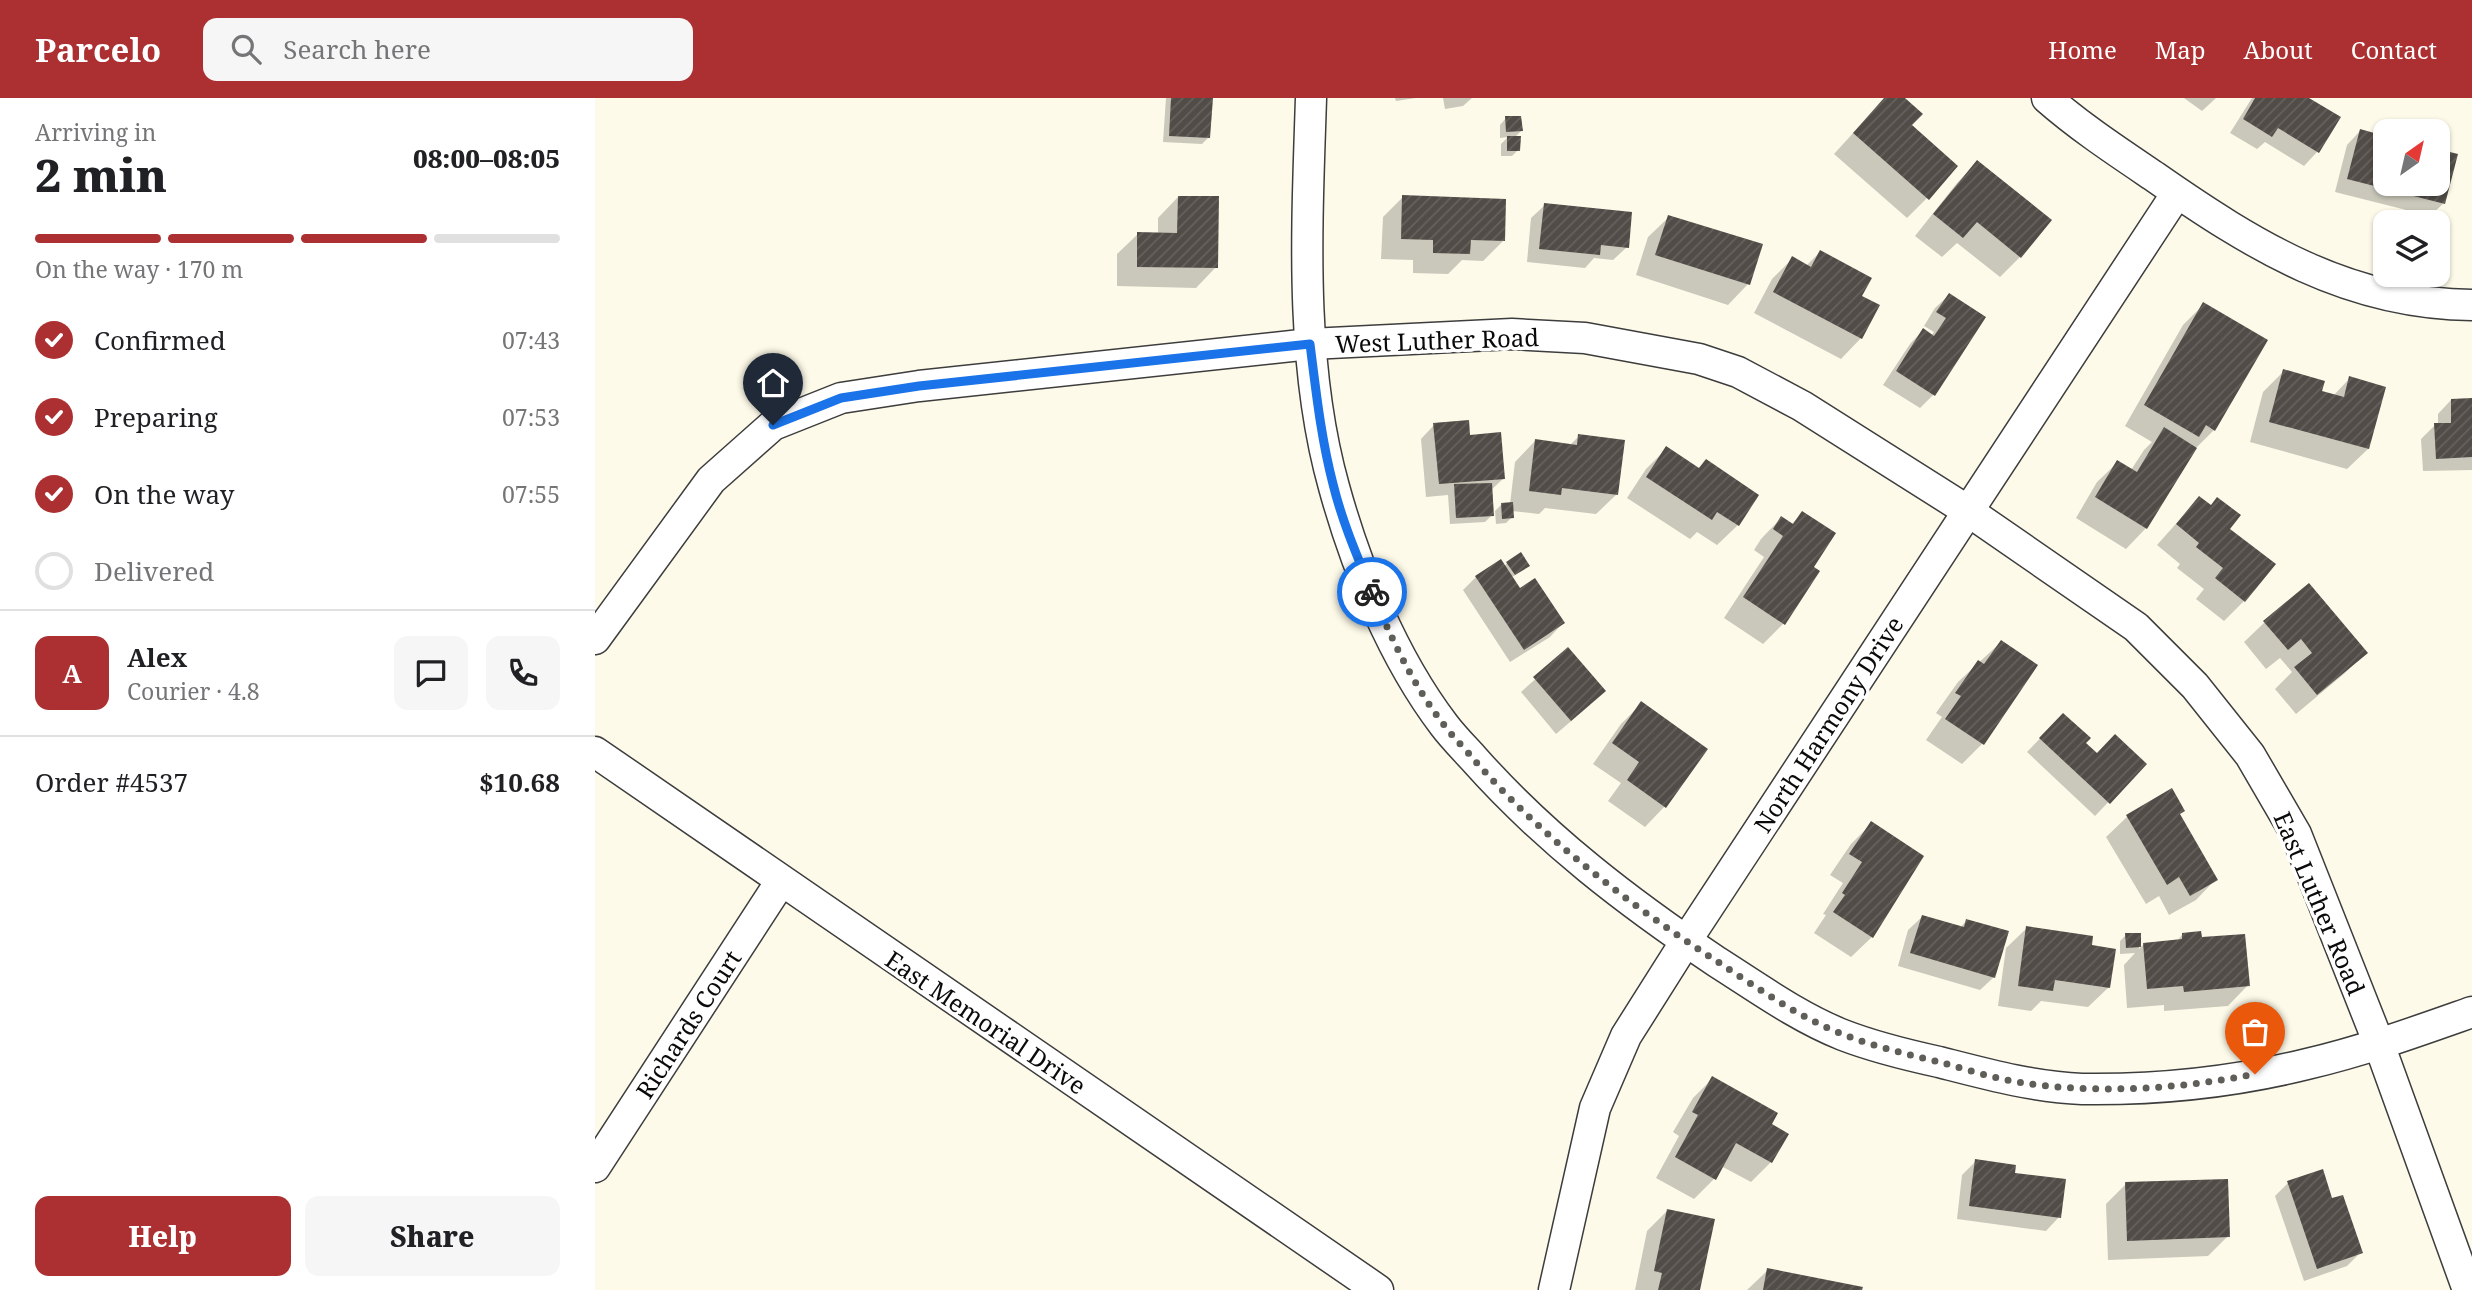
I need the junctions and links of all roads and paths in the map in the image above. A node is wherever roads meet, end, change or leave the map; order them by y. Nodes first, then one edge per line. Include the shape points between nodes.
1 (1311, 98) edge
2 (2047, 98) edge
3 (2177, 193) junction
4 (2472, 304) edge
5 (1310, 344) junction
6 (1968, 511) junction
7 (595, 639) edge
8 (595, 752) edge
9 (781, 881) junction
10 (1686, 941) junction
11 (2472, 1012) edge
12 (2379, 1044) junction
13 (595, 1167) edge
14 (1378, 1290) edge
15 (1554, 1290) edge
16 (2468, 1290) edge

1 - 5 street
2 - 3 street
3 - 4 street via 2252,242 2323,276 2406,300
3 - 6 street, North Harmony Drive
5 - 6 street, West Luther Road via 1512,334 1585,338 1699,359 1738,372 1802,405
5 - 7 street, West Luther Road via 906,388 841,398 773,425 711,480
5 - 10 street via 1319,422 1348,536 1404,663 1444,725 1511,801 1591,872
6 - 10 street, North Harmony Drive
6 - 12 street, East Luther Road via 2136,627 2195,685 2250,755 2296,834
8 - 9 street, East Memorial Drive
9 - 13 street, Richards Court
9 - 14 street, East Memorial Drive
10 - 12 street via 1768,995 1843,1035 2021,1083 2080,1089 2230,1079 2307,1065
10 - 15 street, North Harmony Drive via 1626,1036 1595,1108
11 - 12 street
12 - 16 street, East Luther Road

